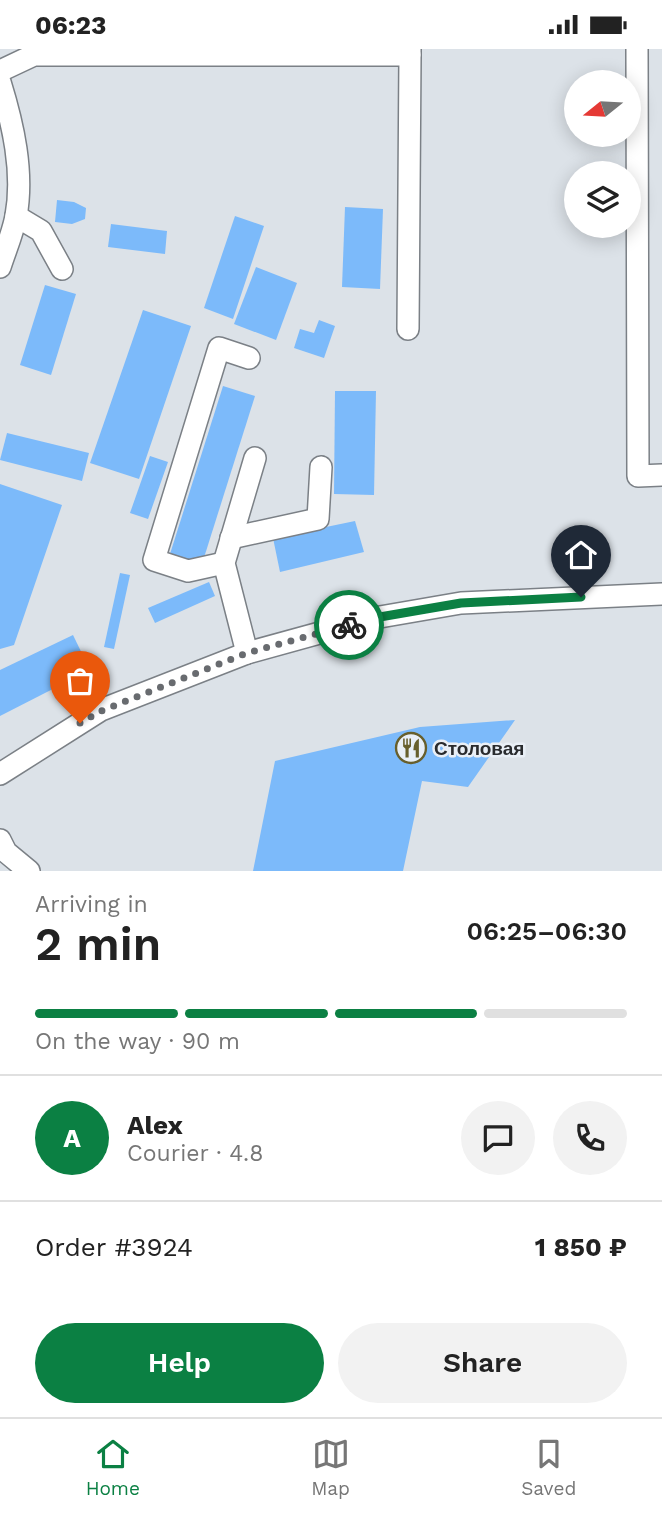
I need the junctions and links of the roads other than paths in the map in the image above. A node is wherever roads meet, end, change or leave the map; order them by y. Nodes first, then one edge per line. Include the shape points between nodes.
1 (637, 49) edge
2 (410, 52) edge
3 (0, 71) edge
4 (0, 82) edge
5 (16, 216) junction
6 (0, 267) edge
7 (62, 269) dead end
8 (408, 329) dead end
9 (249, 358) dead end
10 (255, 458) dead end
11 (321, 467) dead end
12 (662, 475) edge
13 (231, 538) junction
14 (224, 563) junction
15 (662, 594) edge
16 (247, 653) junction
17 (0, 774) edge
18 (2, 851) edge
19 (29, 871) edge

1 - 12 street via 638,476
2 - 3 street via 34,55
2 - 8 street
4 - 5 street via 19,179
5 - 6 street
5 - 7 street via 41,231
9 - 14 street via 219,348 154,560 188,571
10 - 13 street
11 - 13 street via 318,519
13 - 14 street
14 - 16 street
15 - 16 street via 461,603 374,618
16 - 17 street via 101,711
18 - 19 street

